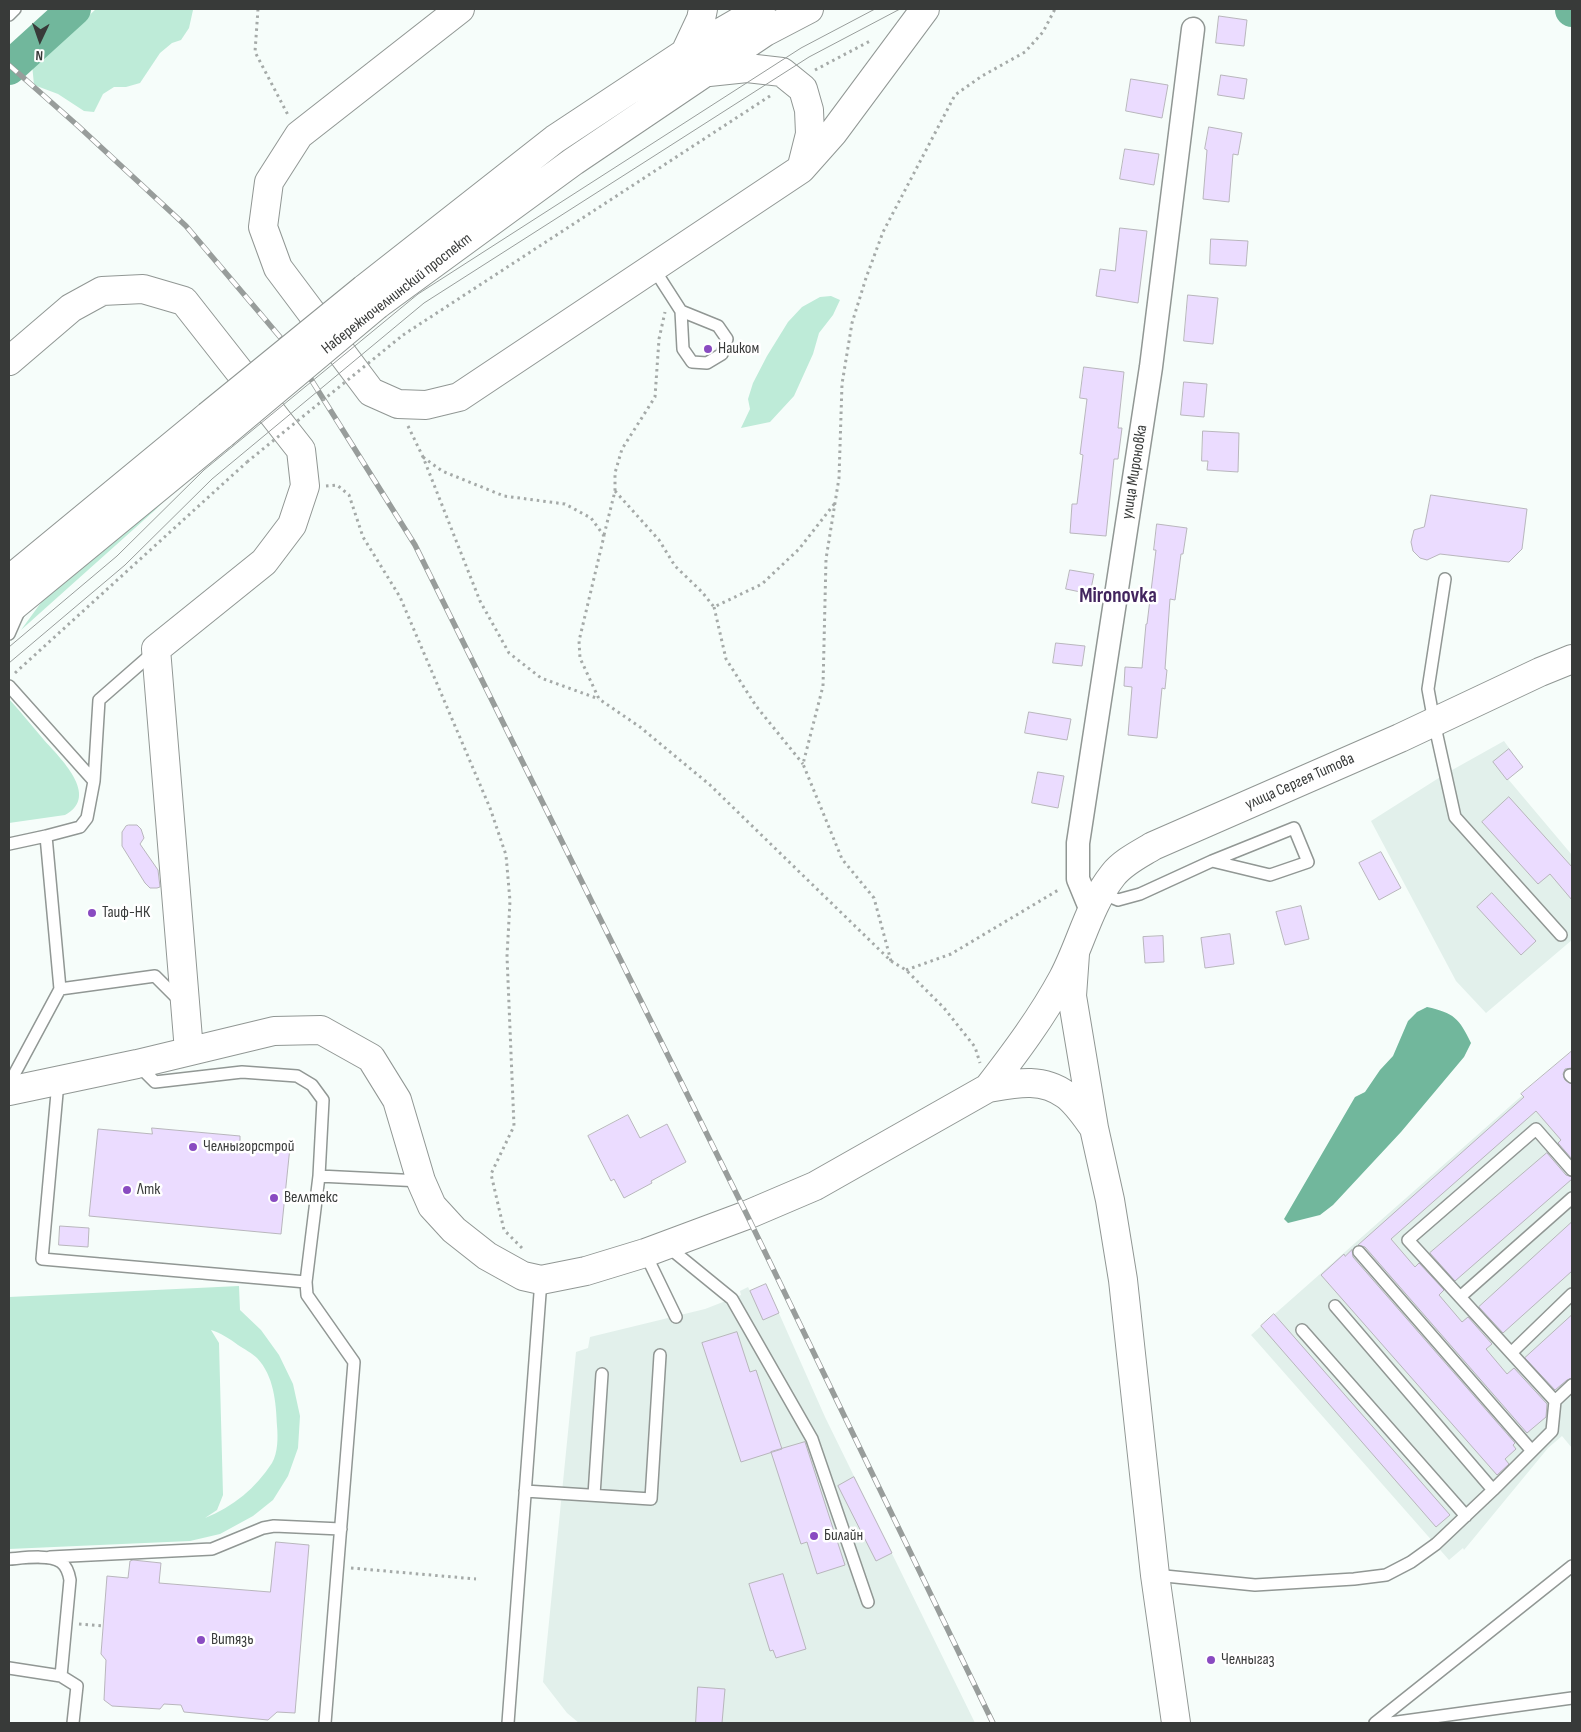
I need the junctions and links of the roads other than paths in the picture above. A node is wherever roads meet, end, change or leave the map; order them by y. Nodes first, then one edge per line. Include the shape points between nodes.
1 (15, 9) edge
2 (460, 9) edge
3 (703, 9) edge
4 (761, 9) edge
5 (809, 9) edge
6 (925, 9) edge
7 (9, 15) edge
8 (1193, 29) dead end
9 (685, 53) junction
10 (706, 72) junction
11 (801, 169) junction
12 (654, 269) junction
13 (370, 297) junction
14 (681, 311) junction
15 (9, 361) edge
16 (1445, 579) dead end
17 (19, 586) edge
18 (9, 610) edge
19 (9, 634) edge
20 (156, 649) junction
21 (1572, 659) edge
22 (9, 686) edge
23 (1434, 722) junction
24 (94, 781) junction
25 (46, 836) junction
26 (9, 844) edge
27 (1212, 861) junction
28 (1096, 903) junction
29 (1561, 935) dead end
30 (1075, 954) junction
31 (60, 989) junction
32 (184, 1006) junction
33 (189, 1051) junction
34 (137, 1064) junction
35 (58, 1081) junction
36 (9, 1084) edge
37 (988, 1088) junction
38 (9, 1091) edge
39 (1094, 1128) junction
40 (1572, 1170) edge
41 (319, 1176) junction
42 (421, 1181) junction
43 (1572, 1198) edge
44 (656, 1249) junction
45 (1359, 1252) dead end
46 (532, 1278) junction
47 (306, 1282) junction
48 (1572, 1294) edge
49 (1460, 1297) junction
50 (1335, 1306) dead end
51 (676, 1317) dead end
52 (1302, 1330) dead end
53 (1511, 1353) junction
54 (660, 1355) dead end
55 (602, 1374) dead end
56 (1572, 1385) edge
57 (1555, 1401) junction
58 (1532, 1451) junction
59 (1493, 1490) junction
60 (525, 1491) junction
61 (594, 1495) junction
62 (1466, 1516) junction
63 (341, 1529) junction
64 (9, 1558) edge
65 (50, 1558) junction
66 (1572, 1566) edge
67 (1155, 1575) junction
68 (868, 1602) dead end
69 (9, 1668) edge
70 (61, 1676) junction
71 (1572, 1698) edge
72 (74, 1723) edge
73 (324, 1723) edge
74 (508, 1723) edge
75 (1176, 1723) edge
76 (1375, 1723) edge
77 (1390, 1723) edge

1 - 7 lane
2 - 12 main road via 299,135 269,182 263,227 278,268 371,392 398,404 426,405 459,396
3 - 9 main road
4 - 9 main road, Набережночелнинский проспект
5 - 10 main road, Набережночелнинский проспект via 765,32
6 - 11 main road via 833,133
8 - 28 street, улица Мироновка via 1151,367 1078,843 1078,879
9 - 13 main road, Набережночелнинский проспект via 555,139
10 - 11 main road via 747,68 782,72 803,89 810,110 810,134
10 - 13 main road, Набережночелнинский проспект
11 - 12 main road
12 - 14 lane
13 - 17 main road, Набережночелнинский проспект, bridge
14 - 14 lane via 683,349 692,362 707,363 722,354 727,340 718,326
15 - 20 main road via 71,308 102,291 143,289 184,301 301,450 305,486 292,525 264,562
16 - 23 lane via 1428,690
17 - 18 main road, Набережночелнинский проспект
17 - 19 lane via 17,615
20 - 24 lane via 99,700
20 - 32 main road
21 - 23 main road, улица Сергея Титова
22 - 24 lane
23 - 28 main road, улица Сергея Титова via 1153,846 1114,874
23 - 29 lane via 1455,816
24 - 25 lane via 87,818 80,827
25 - 26 lane
25 - 31 lane
27 - 27 lane via 1270,874 1308,862 1294,828
27 - 28 lane via 1140,894
28 - 30 main road, улица Сергея Титова
30 - 37 main road via 1044,1010
30 - 39 main road via 1072,996
31 - 32 lane via 155,976
31 - 36 lane
32 - 33 main road
33 - 34 main road
33 - 42 main road via 274,1031 321,1030 372,1058 398,1100
34 - 35 main road
34 - 41 lane via 156,1082 242,1072 297,1076 312,1085 323,1100
35 - 38 main road
35 - 47 lane via 42,1259
37 - 39 main road via 1040,1082 1067,1095
37 - 44 main road via 815,1186
39 - 67 main road via 1123,1280
40 - 49 lane via 1536,1129 1408,1240
41 - 42 lane
41 - 47 lane
42 - 46 main road via 432,1206 454,1230 487,1256
43 - 49 lane
44 - 46 main road via 586,1271
44 - 51 lane
44 - 68 lane via 732,1299 812,1439
45 - 58 lane
46 - 60 lane
47 - 63 lane via 307,1295 354,1362
48 - 53 lane
49 - 53 lane
50 - 59 lane
52 - 62 lane
53 - 57 lane
54 - 61 lane via 652,1499
55 - 61 lane
56 - 57 lane
57 - 58 lane via 1552,1431
58 - 59 lane
59 - 62 lane
60 - 61 lane
60 - 74 lane
62 - 67 lane via 1436,1544 1411,1562 1386,1574 1255,1585
63 - 65 lane via 274,1526 212,1549
63 - 73 lane
64 - 65 lane
65 - 70 lane via 62,1562 70,1580
66 - 76 lane
67 - 75 main road
69 - 70 lane
70 - 72 lane via 77,1686
71 - 77 lane

